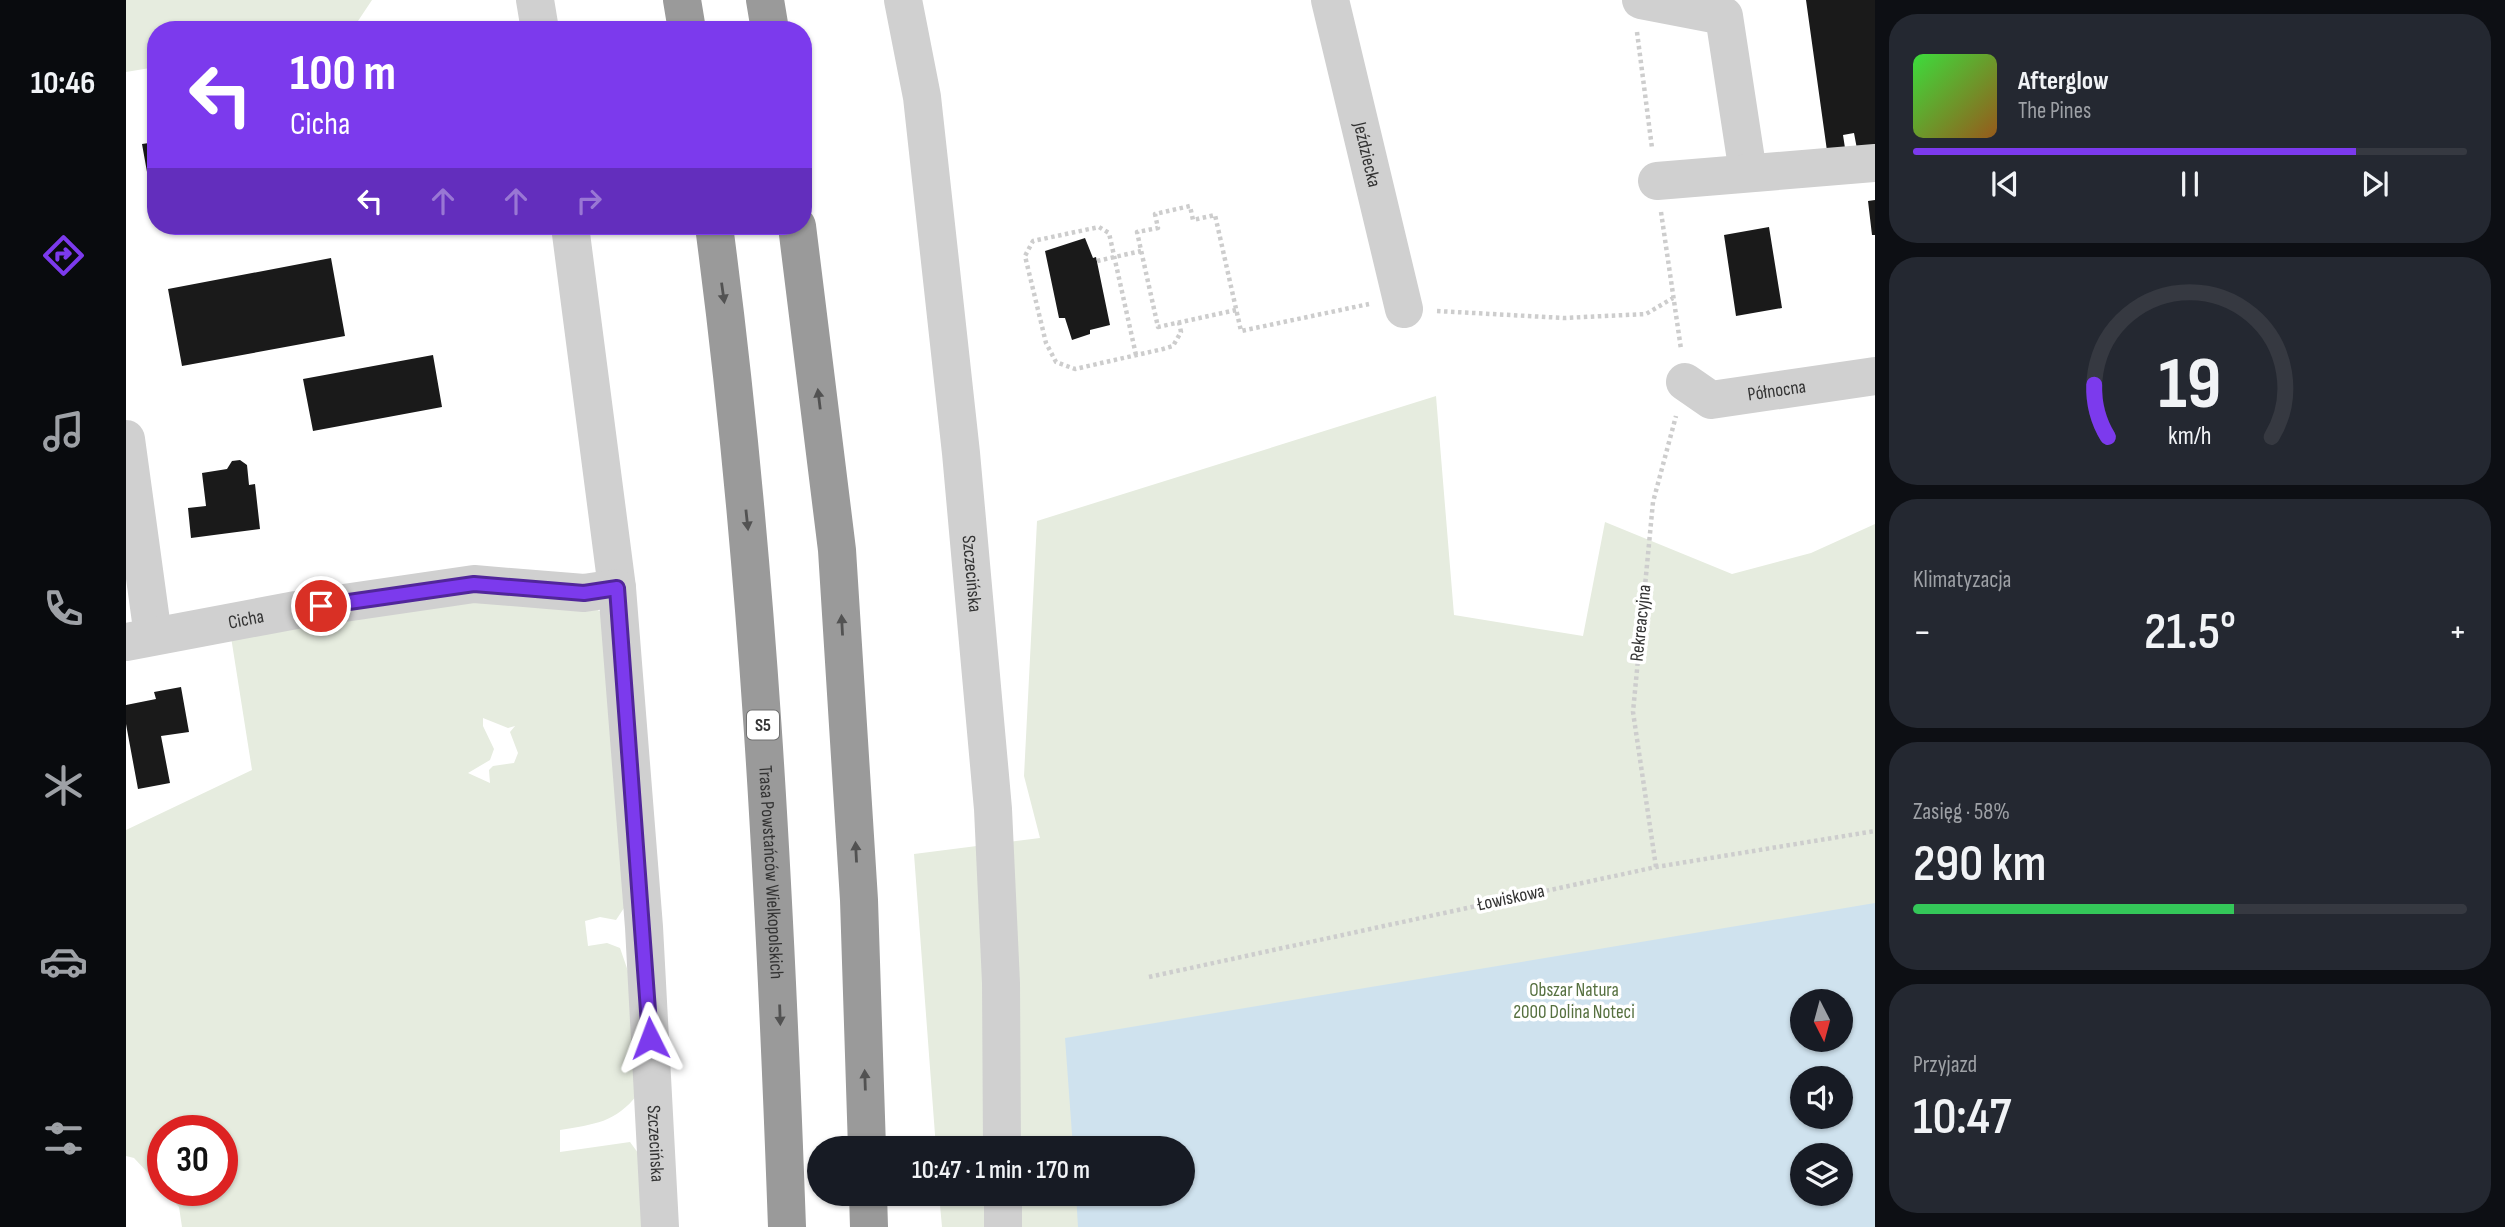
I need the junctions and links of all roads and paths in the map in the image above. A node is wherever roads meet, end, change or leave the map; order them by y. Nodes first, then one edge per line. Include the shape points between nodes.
1 (535, 0) edge
2 (682, 0) edge
3 (765, 0) edge
4 (903, 0) edge
5 (1330, 0) edge
6 (1641, 0) edge
7 (538, 21) edge
8 (686, 21) edge
9 (768, 21) edge
10 (1875, 163) edge
11 (1748, 173) junction
12 (1657, 181) dead end
13 (571, 235) edge
14 (714, 235) edge
15 (798, 235) edge
16 (1142, 251) junction
17 (1115, 257) junction
18 (1097, 261) dead end
19 (1673, 298) dead end
20 (1388, 309) junction
21 (1237, 310) junction
22 (1179, 322) junction
23 (1136, 355) junction
24 (1875, 376) edge
25 (1685, 382) joint
26 (126, 439) edge
27 (617, 588) junction
28 (139, 639) edge
29 (1875, 831) edge
30 (1656, 867) junction
31 (1149, 977) dead end
32 (867, 1136) edge
33 (1002, 1136) edge
34 (868, 1206) edge
35 (1003, 1206) edge
36 (660, 1227) edge
37 (787, 1227) edge
38 (869, 1227) edge
39 (1003, 1227) edge

1 - 7 street
2 - 8 highway
3 - 9 highway
4 - 33 street, Szczecińska via 925,124 993,808
5 - 20 street, Jeździecka
6 - 11 street via 1724,16
10 - 11 street
11 - 12 street
13 - 27 street, Szczecińska
14 -> 37 highway, Trasa Powstańców Wielkopolskich / S5 via 751,560 776,917
32 -> 15 highway via 859,900 837,550
16 - 17 path
16 - 21 path via 1137,232 1158,228 1155,214 1190,206 1193,220 1215,215
16 - 22 path via 1158,327
17 - 18 path
17 - 23 path
17 - 23 path via 1109,233 1099,227 1033,241 1025,256 1046,343 1056,362 1075,369
19 - 20 path via 1646,314 1564,318
20 - 21 path via 1368,302 1241,331
21 - 22 path
22 - 23 path via 1181,332 1172,346
24 - 25 street, Północna via 1711,400
25 - 30 path, Rekreacyjna via 1653,502 1633,712
26 - 28 street
27 - 28 street, Cicha via 584,593 474,584
27 - 36 street, Szczecińska via 645,927
29 - 30 path, Łowiskowa
30 - 31 path, Łowiskowa
34 - 38 highway
35 - 39 street

